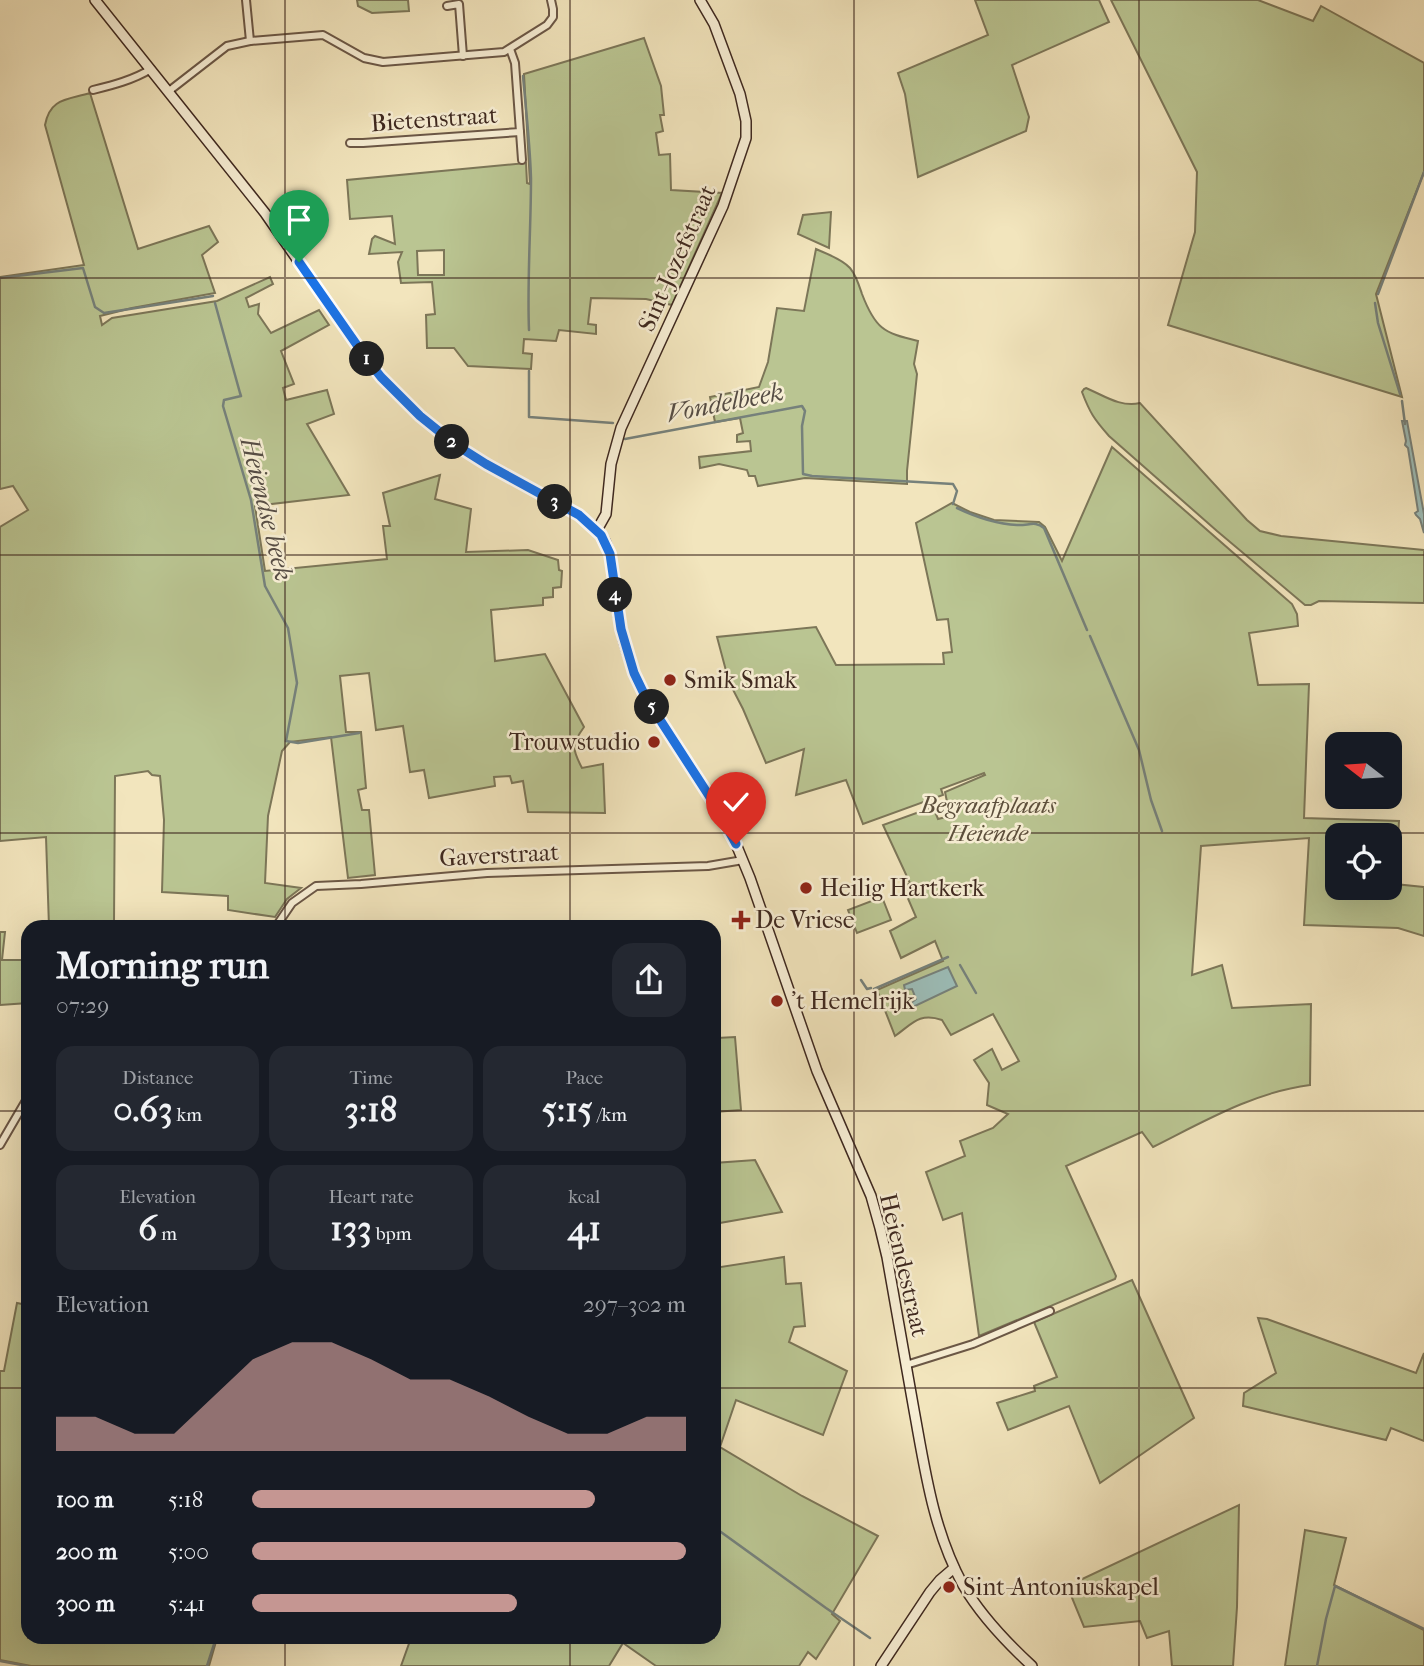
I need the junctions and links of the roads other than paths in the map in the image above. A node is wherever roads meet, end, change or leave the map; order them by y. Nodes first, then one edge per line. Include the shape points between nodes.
1 (95, 0) edge
2 (246, 0) edge
3 (551, 0) edge
4 (700, 0) edge
5 (447, 6) dead end
6 (250, 41) junction
7 (510, 49) junction
8 (463, 56) junction
9 (151, 69) junction
10 (93, 90) dead end
11 (169, 91) junction
12 (520, 132) junction
13 (351, 143) dead end
14 (522, 160) dead end
15 (597, 530) junction
16 (743, 860) junction
17 (280, 920) edge
18 (21, 1109) edge
19 (0, 1145) edge
20 (1049, 1311) dead end
21 (906, 1365) junction
22 (954, 1568) junction
23 (881, 1666) edge
24 (1032, 1666) edge

1 - 9 main road
2 - 6 street
3 - 7 street via 553,17 547,25
4 - 15 main road, Sint-Jozefstraat via 740,94 746,138 723,206 621,428 611,464 606,514
5 - 8 street via 459,4
6 - 8 street via 323,35 364,58 383,62
6 - 11 street via 227,46
7 - 8 street
7 - 12 street, Bietenstraat
9 - 10 street
9 - 11 main road
11 - 15 main road via 265,213 366,358 402,399 456,445 579,515
12 - 13 street, Bietenstraat
12 - 14 street, Bietenstraat
15 - 16 main road, Heiendestraat via 610,554 621,629 634,673 715,805
16 - 17 street, Gaverstraat via 708,866 487,873 316,886 292,903
16 - 21 main road, Heiendestraat via 817,1071 870,1196 887,1257
18 - 19 street
20 - 21 street via 973,1344
21 - 22 main road, Heiendestraat via 930,1497
22 - 23 main road via 930,1592
22 - 24 main road, Heiendestraat via 1004,1641

